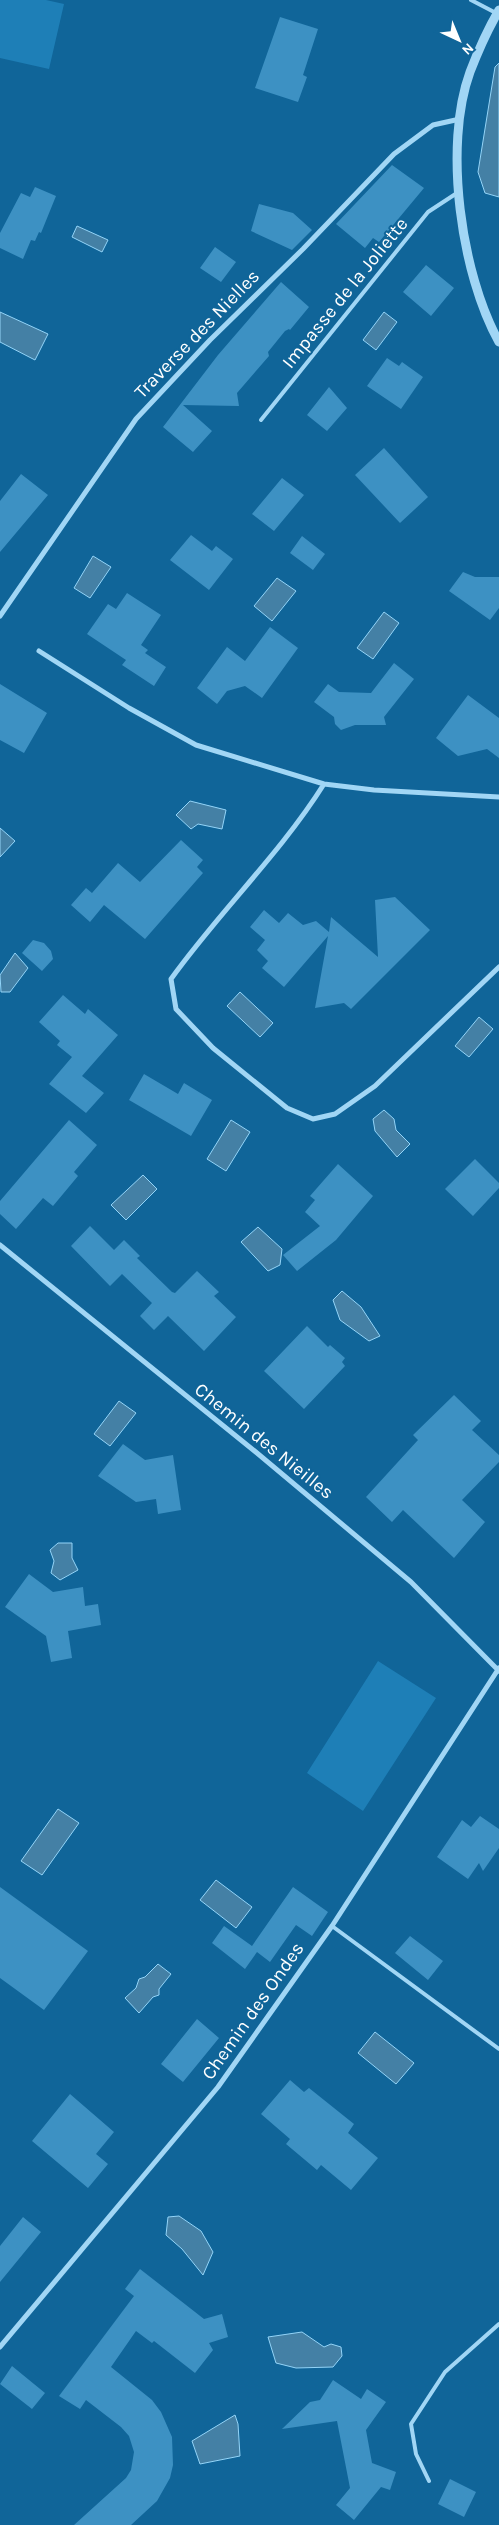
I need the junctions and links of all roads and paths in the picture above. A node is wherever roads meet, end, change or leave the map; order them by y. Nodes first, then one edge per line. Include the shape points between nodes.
1 (471, 0) edge
2 (498, 12) edge
3 (460, 119) junction
4 (459, 192) junction
5 (499, 342) edge
6 (261, 420) dead end
7 (0, 616) edge
8 (39, 651) dead end
9 (324, 784) junction
10 (499, 797) edge
11 (499, 967) edge
12 (0, 1245) edge
13 (499, 1670) edge
14 (332, 1926) junction
15 (499, 2048) edge
16 (499, 2324) edge
17 (0, 2347) edge
18 (429, 2481) dead end

1 - 2 lane
2 - 3 street via 470,73
3 - 4 street via 456,151
3 - 7 street, Traverse des Nielles via 433,125 394,154 136,418
4 - 5 street via 467,254 482,304
4 - 6 lane, Impasse de la Joliette via 428,212
8 - 9 street via 129,708 196,745
9 - 10 street
9 - 11 street via 300,822 198,941 171,979 176,1009 213,1048 286,1108 313,1119 336,1114 375,1086
12 - 13 street, Chemin des Nieilles via 411,1582
13 - 14 street, Chemin des Ondes
14 - 15 lane
14 - 17 street, Chemin des Ondes via 218,2087
16 - 18 lane via 446,2372 411,2424 416,2454

